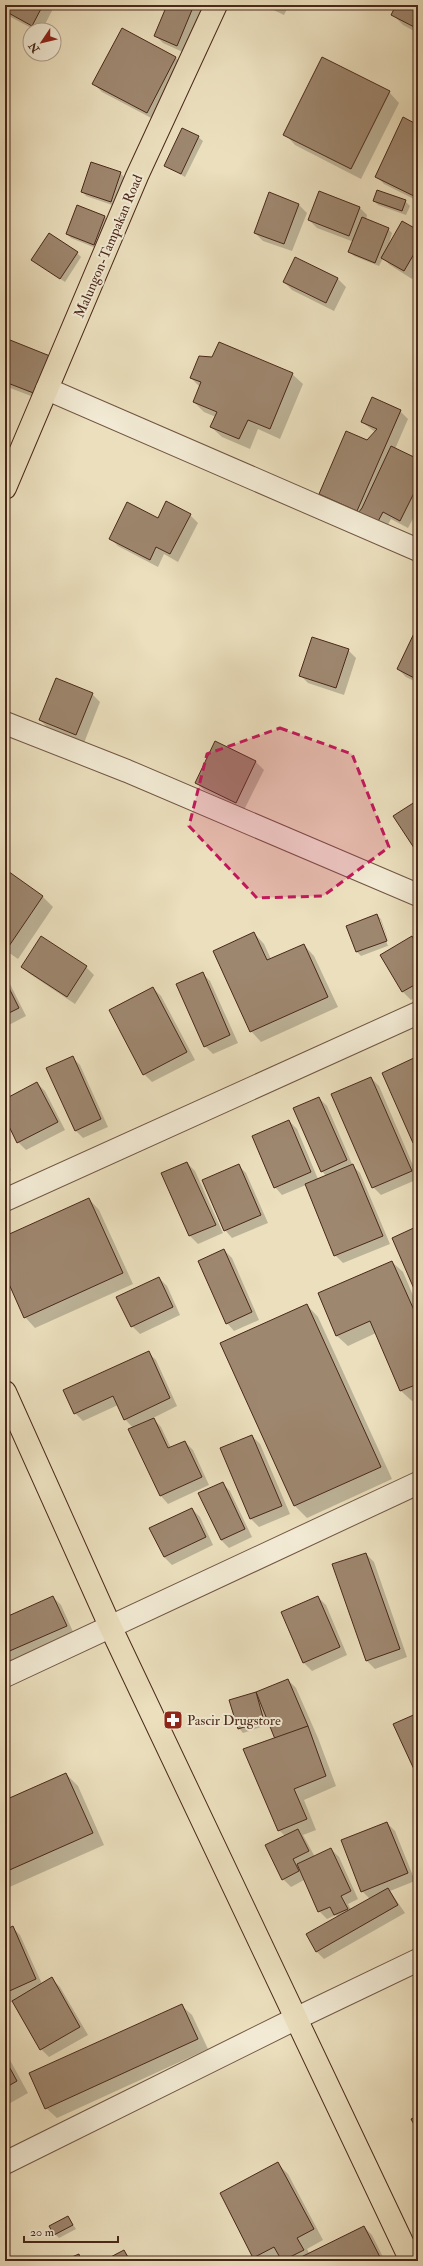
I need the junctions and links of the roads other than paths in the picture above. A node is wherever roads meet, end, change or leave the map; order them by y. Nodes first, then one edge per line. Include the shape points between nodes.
1 (216, 5) edge
2 (47, 389) junction
3 (5, 488) edge
4 (418, 550) edge
5 (5, 723) edge
6 (418, 895) edge
7 (418, 1013) edge
8 (5, 1200) edge
9 (5, 1392) edge
10 (418, 1483) edge
11 (110, 1626) junction
12 (5, 1676) edge
13 (418, 1960) edge
14 (295, 2019) junction
15 (5, 2163) edge
16 (411, 2261) edge

1 - 2 main road, Malungon-Tampakan Road via 137,176
2 - 3 main road, Malungon-Tampakan Road
2 - 4 street
5 - 6 street via 127,771
7 - 8 street
9 - 11 main road
10 - 11 street
11 - 12 street
11 - 14 main road
13 - 14 street
14 - 15 street
14 - 16 main road

